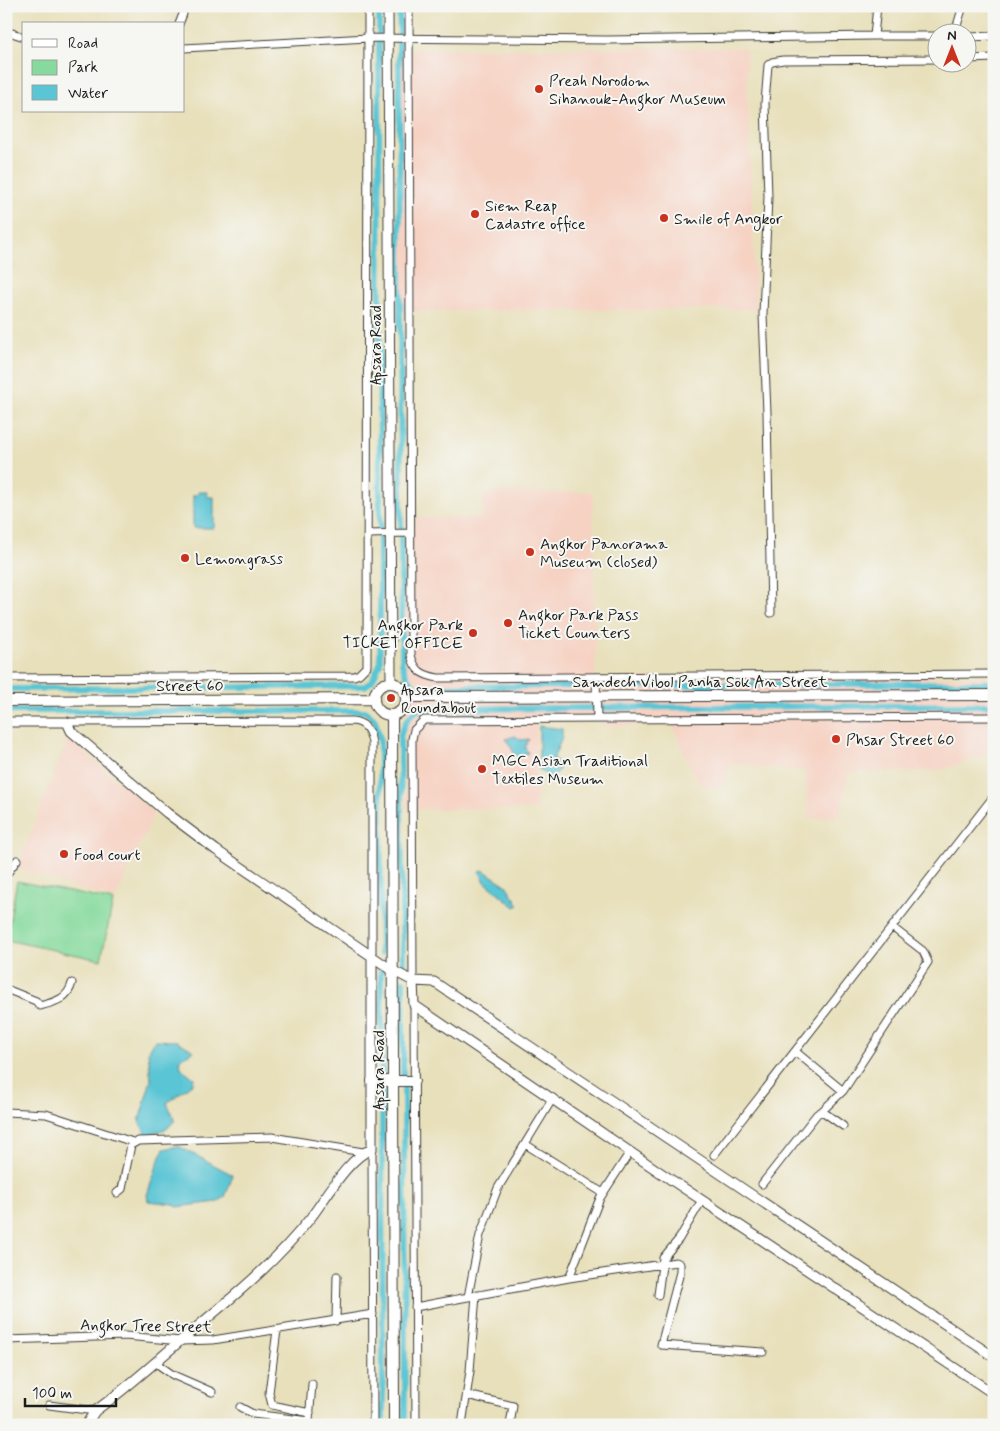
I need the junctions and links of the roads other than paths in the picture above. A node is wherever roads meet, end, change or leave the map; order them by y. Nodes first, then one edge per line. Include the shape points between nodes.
1 (368, 6) edge
2 (388, 6) edge
3 (409, 6) edge
4 (878, 6) edge
5 (962, 6) edge
6 (183, 14) dead end
7 (180, 22) edge
8 (958, 22) edge
9 (6, 31) edge
10 (22, 36) edge
11 (874, 36) junction
12 (928, 36) edge
13 (994, 36) edge
14 (978, 37) edge
15 (368, 38) junction
16 (388, 38) junction
17 (409, 38) junction
18 (185, 48) edge
19 (994, 58) edge
20 (928, 59) edge
21 (978, 59) edge
22 (391, 533) junction
23 (410, 533) junction
24 (368, 534) junction
25 (771, 613) dead end
26 (994, 674) edge
27 (6, 678) edge
28 (596, 678) junction
29 (391, 683) junction
30 (994, 695) edge
31 (596, 696) junction
32 (406, 697) junction
33 (374, 699) junction
34 (6, 701) edge
35 (392, 715) junction
36 (597, 716) junction
37 (994, 717) edge
38 (6, 722) edge
39 (67, 722) junction
40 (994, 796) edge
41 (17, 860) dead end
42 (6, 875) edge
43 (892, 928) junction
44 (372, 957) junction
45 (392, 970) junction
46 (413, 981) junction
47 (72, 983) dead end
48 (6, 989) edge
49 (414, 1005) junction
50 (796, 1052) junction
51 (372, 1081) junction
52 (393, 1081) junction
53 (414, 1081) junction
54 (844, 1091) junction
55 (553, 1098) junction
56 (822, 1111) junction
57 (6, 1112) edge
58 (843, 1126) dead end
59 (132, 1142) junction
60 (525, 1144) junction
61 (367, 1150) junction
62 (630, 1152) junction
63 (714, 1155) dead end
64 (762, 1184) dead end
65 (117, 1193) dead end
66 (603, 1193) junction
67 (702, 1200) junction
68 (662, 1264) junction
69 (337, 1276) dead end
70 (569, 1278) junction
71 (658, 1295) dead end
72 (472, 1296) junction
73 (415, 1307) junction
74 (373, 1314) junction
75 (336, 1321) junction
76 (277, 1330) junction
77 (6, 1340) edge
78 (181, 1341) junction
79 (763, 1352) dead end
80 (994, 1357) edge
81 (156, 1363) junction
82 (312, 1384) dead end
83 (212, 1392) dead end
84 (994, 1394) edge
85 (467, 1395) junction
86 (49, 1405) dead end
87 (240, 1407) dead end
88 (95, 1411) junction
89 (310, 1413) junction
90 (86, 1425) edge
91 (373, 1425) edge
92 (394, 1425) edge
93 (416, 1425) edge
94 (462, 1425) edge
95 (510, 1425) edge

1 - 15 street
2 - 16 street, Apsara Road
3 - 17 street
4 - 11 street
5 - 8 street
6 - 7 street
9 - 10 street
11 - 12 street
11 - 17 street via 608,40
13 - 14 street
15 - 16 street
15 - 18 street
15 - 24 street
16 - 17 street
16 - 22 street, Apsara Road
17 - 23 street
19 - 21 street
20 - 25 street via 783,60 768,65 764,103 768,198 763,314
22 - 23 street
22 - 24 street
22 - 29 street, Apsara Road
23 - 28 street via 411,655 413,665 420,673 438,678
24 - 27 street via 368,657 367,666 359,674
26 - 28 street
28 - 31 street
29 - 32 main road via 402,688
29 - 33 main road via 379,688
30 - 31 main road, Samdech Vibol Panha Sok An Street
31 - 32 main road, Samdech Vibol Panha Sok An Street
31 - 36 street
32 - 35 main road via 404,708
33 - 34 main road, Street 60
33 - 35 main road via 379,710
35 - 45 main road, Apsara Road
36 - 37 street
36 - 46 street via 431,719 424,720 414,730
38 - 39 street
39 - 44 street via 72,731 167,813 258,880
39 - 44 street via 352,721 366,726 372,743
40 - 43 street
41 - 42 street
43 - 50 street
43 - 54 street via 923,951 928,962
44 - 45 street
44 - 51 street
45 - 46 street
45 - 52 main road, Apsara Road
46 - 49 street
46 - 80 street via 434,982
47 - 48 street via 63,998 40,1006 36,1001
49 - 53 street
49 - 55 street
50 - 54 street
50 - 63 street
51 - 52 main road
51 - 61 street
52 - 53 main road
52 - 92 main road, Apsara Road
53 - 73 street
54 - 56 street
55 - 60 street
55 - 62 street
56 - 58 street
56 - 64 street via 812,1118
57 - 59 street via 46,1114
59 - 61 street via 272,1137
59 - 65 street via 122,1189
60 - 66 street
60 - 72 street via 506,1172 485,1222
61 - 74 street
61 - 78 street via 351,1164 293,1240 267,1268
62 - 66 street
62 - 67 street
66 - 70 street
67 - 68 street via 679,1239 665,1253
67 - 84 street
68 - 70 street
68 - 71 street
68 - 79 street via 676,1262 681,1268 661,1345
69 - 75 street
70 - 72 street
72 - 73 street
72 - 85 street
73 - 93 street
74 - 75 street, Angkor Tree Street
74 - 91 street
75 - 76 street, Angkor Tree Street
76 - 78 street, Angkor Tree Street via 213,1340
76 - 89 street via 269,1393 272,1405
77 - 78 street, Angkor Tree Street via 125,1336
78 - 81 street
81 - 83 street via 173,1375
81 - 88 street
82 - 89 street
85 - 94 street
85 - 95 street via 513,1406
86 - 88 street
87 - 89 street via 253,1414 308,1421
88 - 90 street

